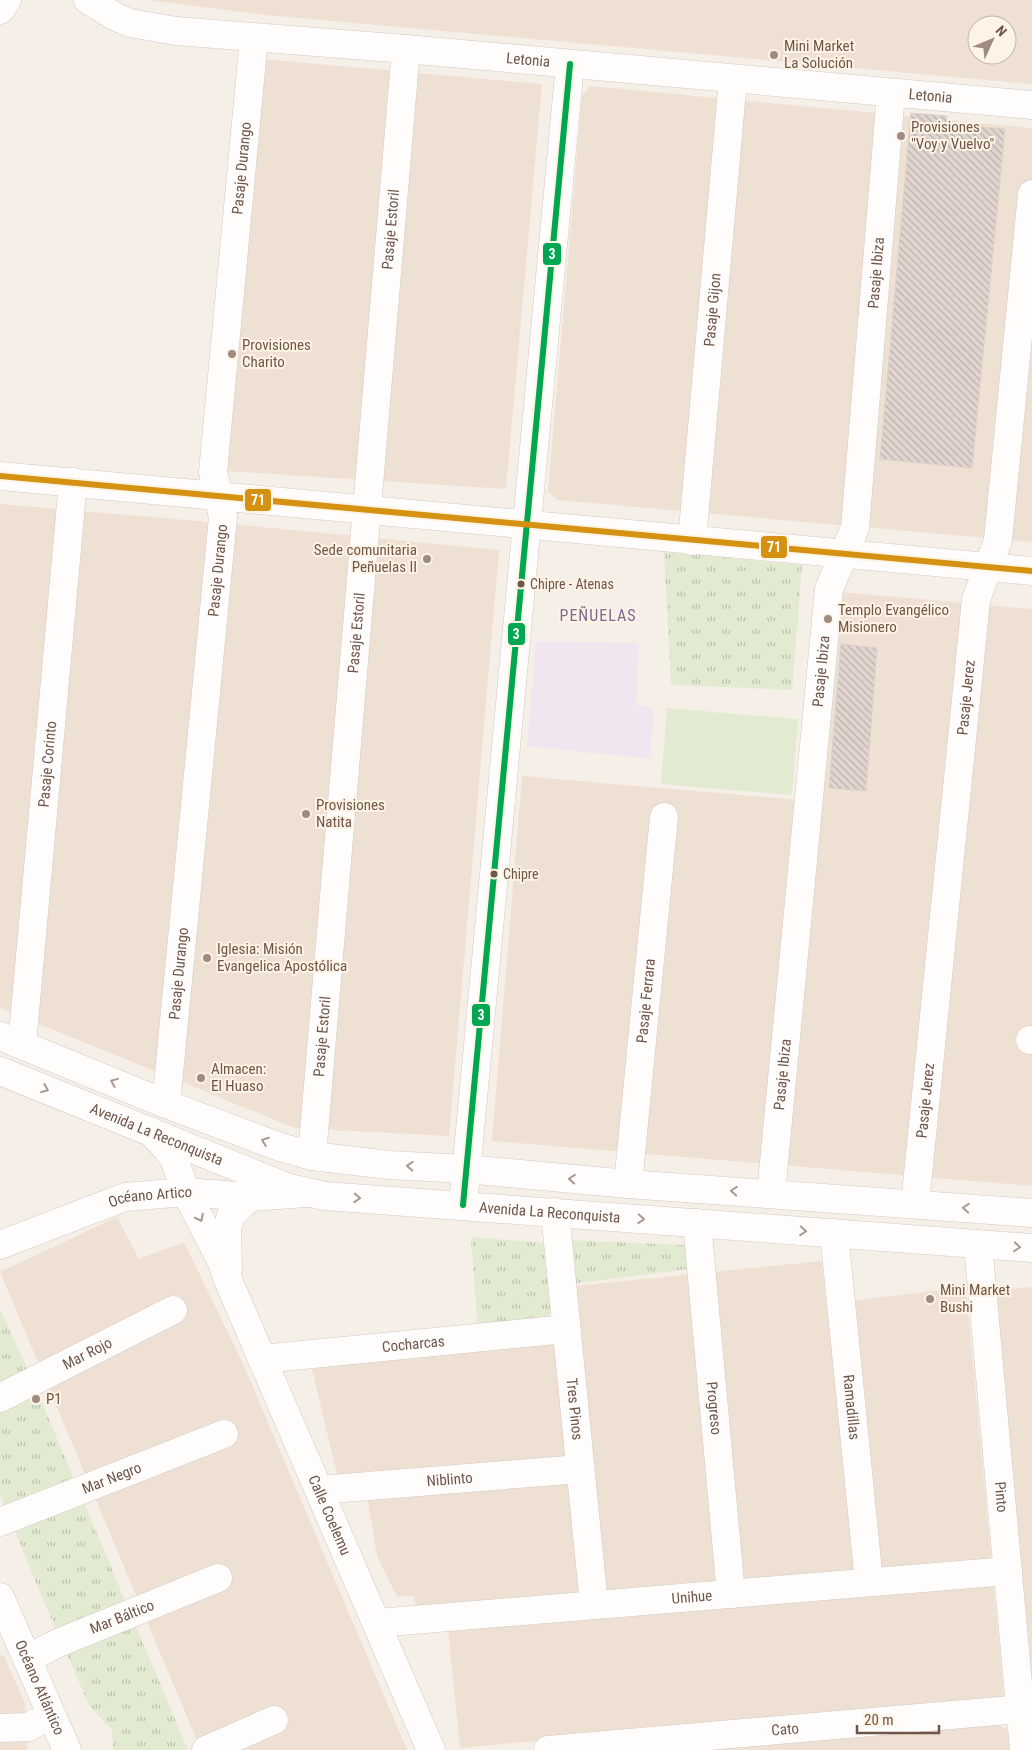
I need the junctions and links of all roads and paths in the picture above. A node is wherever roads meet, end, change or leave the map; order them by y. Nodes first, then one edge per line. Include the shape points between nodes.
1 (6, 0) edge
2 (88, 0) edge
3 (0, 10) edge
4 (254, 38) junction
5 (406, 49) junction
6 (570, 64) junction
7 (733, 79) junction
8 (891, 93) junction
9 (1032, 105) edge
10 (1032, 194) edge
11 (0, 476) edge
12 (72, 482) junction
13 (218, 496) junction
14 (367, 510) junction
15 (526, 525) junction
16 (692, 541) junction
17 (843, 555) junction
18 (988, 567) junction
19 (1032, 571) edge
20 (664, 817) dead end
21 (11, 1040) edge
22 (0, 1071) edge
23 (166, 1104) junction
24 (150, 1131) junction
25 (312, 1156) junction
26 (466, 1169) junction
27 (628, 1184) junction
28 (186, 1192) junction
29 (308, 1192) junction
30 (771, 1194) junction
31 (250, 1197) junction
32 (915, 1204) junction
33 (462, 1205) junction
34 (555, 1212) junction
35 (1032, 1213) edge
36 (697, 1223) junction
37 (834, 1233) junction
38 (978, 1244) junction
39 (0, 1245) edge
40 (1032, 1248) edge
41 (228, 1280) junction
42 (173, 1310) dead end
43 (566, 1329) junction
44 (262, 1359) junction
45 (0, 1398) edge
46 (224, 1434) dead end
47 (580, 1469) junction
48 (319, 1490) junction
49 (0, 1522) edge
50 (1008, 1571) junction
51 (218, 1578) dead end
52 (869, 1582) junction
53 (731, 1594) junction
54 (0, 1597) edge
55 (594, 1605) junction
56 (377, 1623) junction
57 (27, 1659) junction
58 (1020, 1708) junction
59 (51, 1715) junction
60 (274, 1720) dead end
61 (0, 1728) edge
62 (67, 1750) edge
63 (206, 1750) edge
64 (431, 1750) edge
65 (548, 1750) edge
66 (1024, 1750) edge

1 - 3 street
2 - 4 street, Letonia via 143,26
4 - 5 street, Letonia
4 - 13 street, Pasaje Durango via 213,472
5 - 6 street, Letonia
5 - 14 street, Pasaje Estoril
6 - 7 street, Letonia
6 - 15 street
7 - 8 street, Letonia
7 - 16 street, Pasaje Gijon
8 - 9 street, Letonia
8 - 17 street, Pasaje Ibiza via 855,528
10 - 18 street, Pasaje Jerez via 998,540
11 - 12 street
12 - 13 street
12 - 21 street, Pasaje Corinto
13 - 14 street
13 - 23 street, Pasaje Durango via 223,517
14 - 15 street
14 - 25 street, Pasaje Estoril
15 - 16 street
15 - 26 street
16 - 17 street
17 - 18 street
17 - 30 street, Pasaje Ibiza via 829,589
18 - 19 street
18 - 32 street, Pasaje Jerez via 976,600
20 - 27 street, Pasaje Ferrara
23 -> 21 street, Avenida La Reconquista
22 -> 24 street, Avenida La Reconquista
25 -> 23 street, Avenida La Reconquista
24 - 28 street, Calle Coelemu via 174,1159
24 - 29 street, Avenida La Reconquista via 289,1188
26 -> 25 street, Avenida La Reconquista
27 -> 26 street, Avenida La Reconquista
26 - 33 street
30 -> 27 street, Avenida La Reconquista
28 - 31 street, Océano Artico
28 - 39 street, Océano Artico via 125,1197
28 -> 41 street, Calle Coelemu
29 - 31 street, Océano Artico
29 -> 33 street, Avenida La Reconquista via 325,1196
30 - 32 street, Avenida La Reconquista
31 - 41 street, Calle Coelemu via 231,1215 227,1230
35 -> 32 street, Avenida La Reconquista
33 - 34 street, Avenida La Reconquista
34 -> 36 street, Avenida La Reconquista
34 - 43 street, Tres Pinos
36 -> 37 street, Avenida La Reconquista
36 - 53 street, Progreso
37 - 38 street, Avenida La Reconquista
37 - 52 street, Ramadillas
38 -> 40 street, Avenida La Reconquista
38 - 50 street, Pinto
41 - 44 street, Calle Coelemu
42 - 45 street, Mar Rojo
43 - 44 street, Cocharcas
43 - 47 street, Tres Pinos
44 - 48 street, Calle Coelemu
46 - 49 street, Mar Negro
47 - 48 street, Niblinto
47 - 55 street, Tres Pinos
48 - 56 street, Calle Coelemu
50 - 52 street, Unihue
50 - 58 street, Pinto
51 - 57 street, Mar Báltico via 58,1643
52 - 53 street, Unihue
53 - 55 street, Unihue
54 - 57 street, Océano Atlántico
55 - 56 street, Unihue
56 - 64 street, Calle Coelemu
57 - 59 street, Océano Atlántico
58 - 65 street, Cato
58 - 66 street, Pinto
59 - 61 street via 28,1727
59 - 62 street, Océano Atlántico
60 - 63 street

